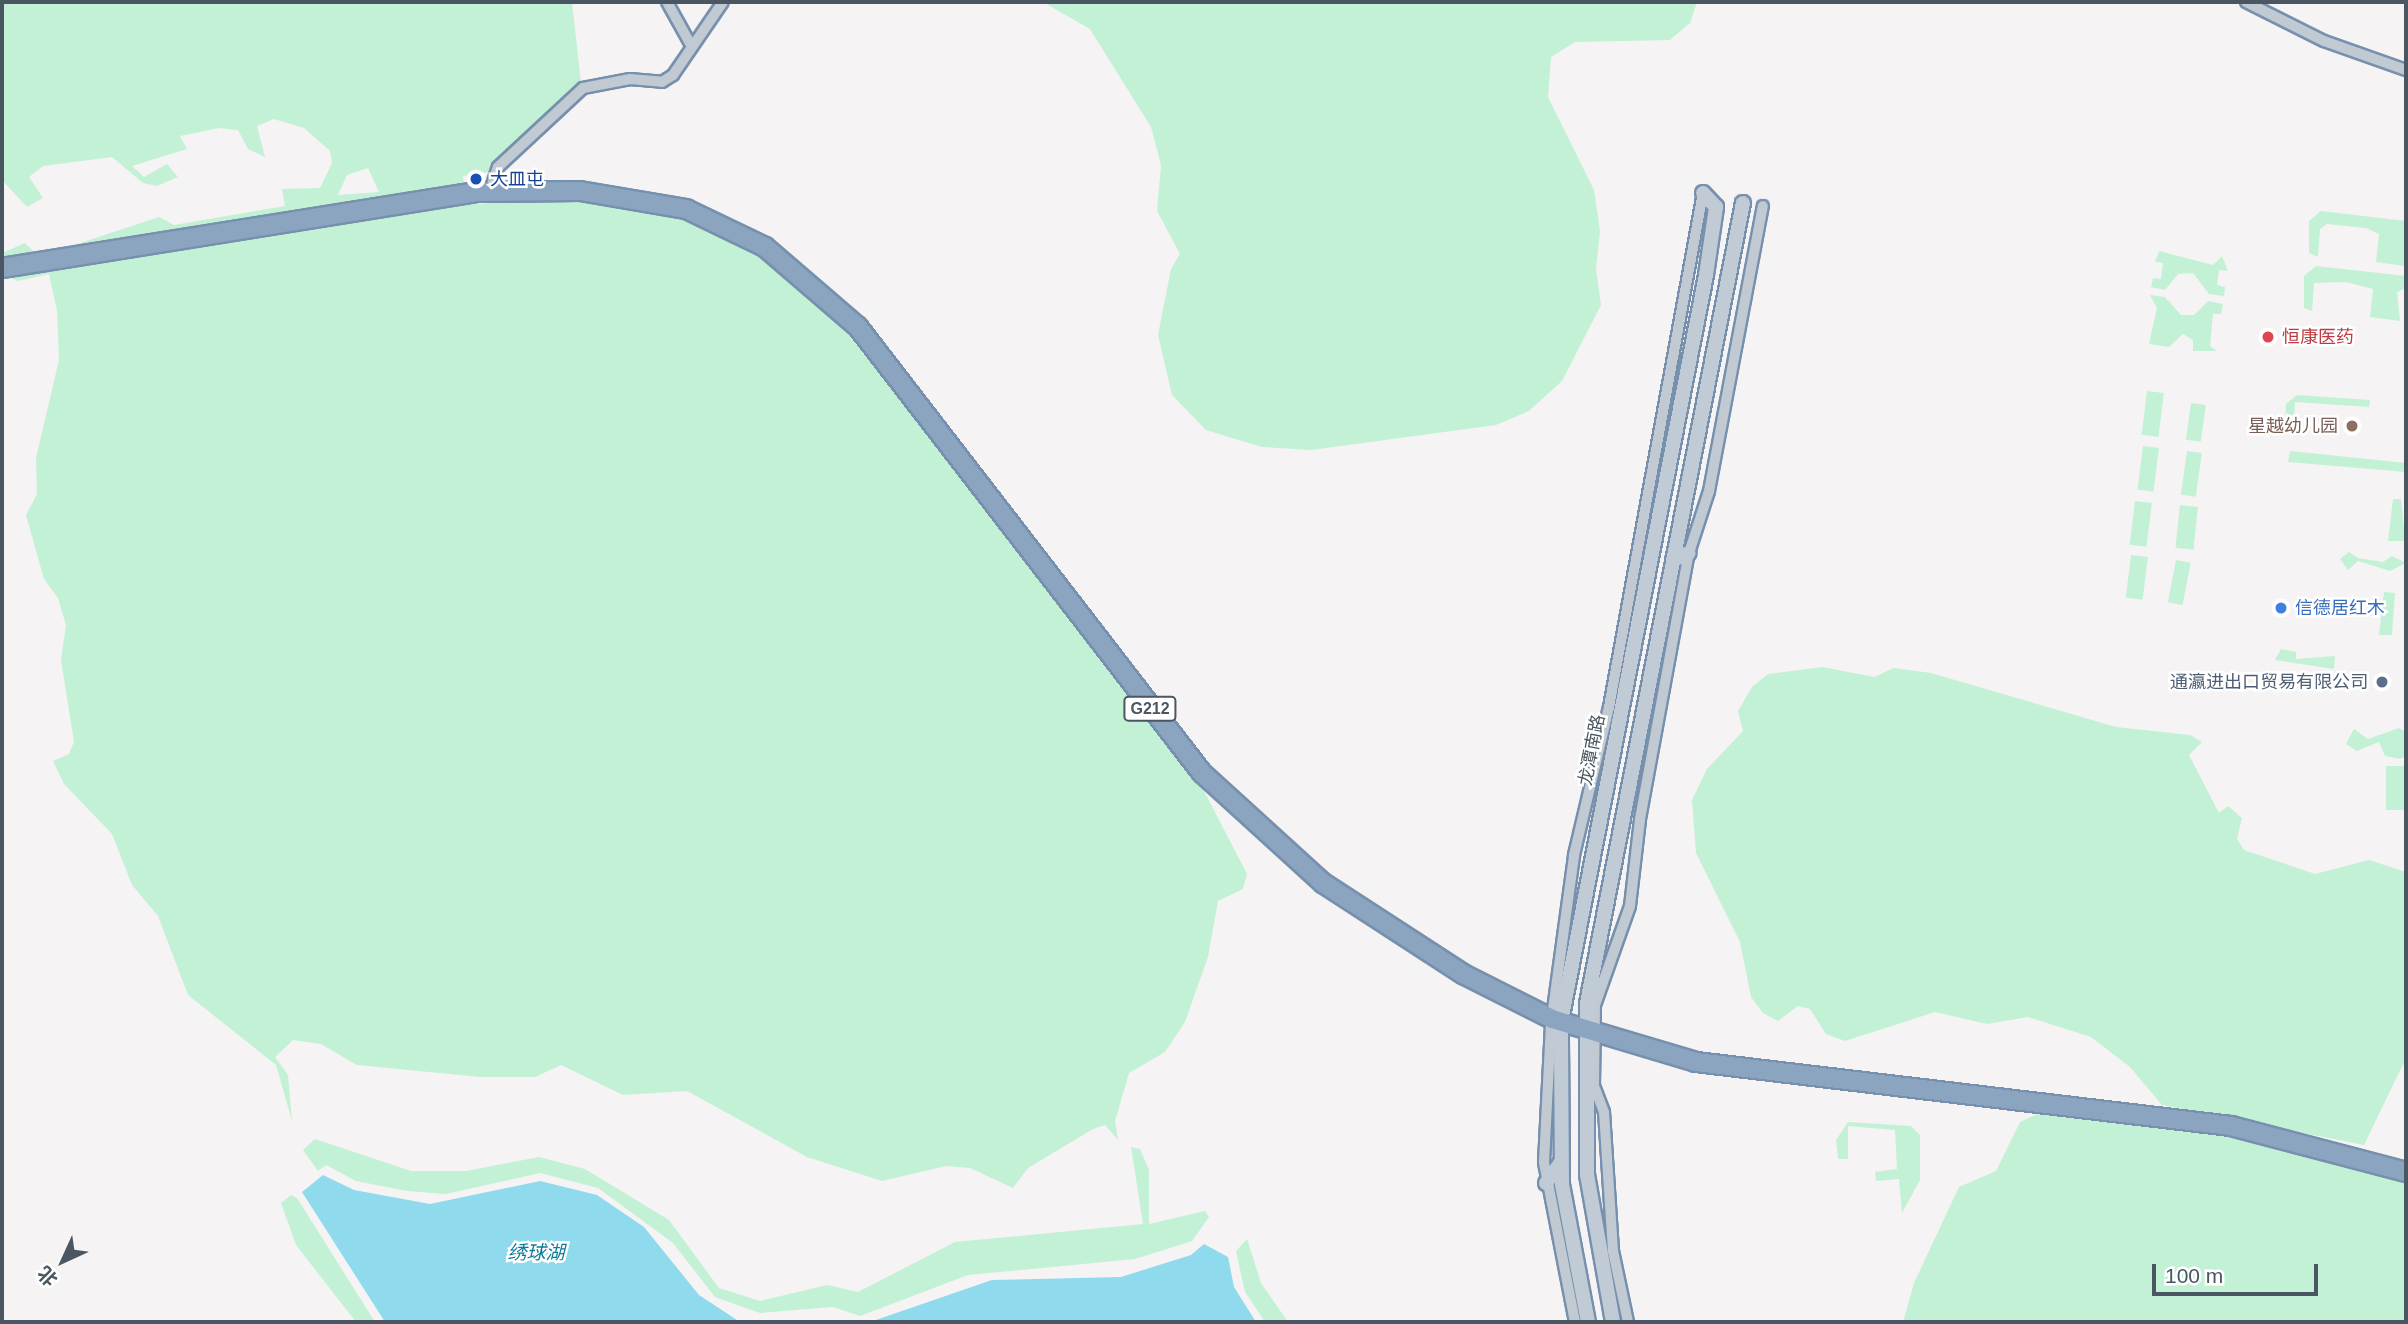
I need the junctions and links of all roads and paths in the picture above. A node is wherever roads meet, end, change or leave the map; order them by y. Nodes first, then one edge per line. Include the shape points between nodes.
1 (667, 2) edge
2 (723, 2) edge
3 (2246, 2) edge
4 (692, 47) junction
5 (2406, 70) edge
6 (490, 191) junction
7 (1703, 193) joint
8 (1743, 203) dead end
9 (1763, 206) dead end
10 (2, 268) edge
11 (1689, 553) junction
12 (1673, 560) junction
13 (1579, 929) junction
14 (1602, 932) junction
15 (1556, 1020) junction
16 (1590, 1030) junction
17 (1561, 1126) junction
18 (1585, 1127) junction
19 (1561, 1162) junction
20 (2406, 1172) edge
21 (1546, 1183) junction
22 (1575, 1322) edge
23 (1588, 1322) edge
24 (1613, 1322) edge
25 (1628, 1322) edge

1 - 4 street
2 - 4 street
3 - 5 street via 2324,41
4 - 6 street via 662,82 617,80 575,93 498,167
6 - 10 highway, G212
6 - 15 highway, G212 via 580,191 659,201 711,220 781,260 836,304 885,359 1202,773 1270,839 1352,903 1463,974
7 - 13 main road, 龙潭南路 via 1716,208 1706,275
7 - 15 street via 1609,707 1574,855
8 - 12 main road
9 - 11 street via 1709,491
11 - 12 main road
11 - 16 street via 1640,819 1633,890 1615,961 1601,980
12 - 14 main road
13 - 14 main road
13 - 15 main road, 龙潭南路
14 - 16 main road
15 - 16 highway, G212
15 - 17 main road, 龙潭南路
15 - 21 street via 1543,1097
16 - 18 main road
16 - 20 highway, G212 via 1696,1062 1773,1076 2231,1126
16 - 25 street via 1594,1086 1604,1112 1613,1251
17 - 18 main road
17 - 19 main road, 龙潭南路
18 - 24 main road via 1597,1250
19 - 21 main road
19 - 23 main road, 龙潭南路
21 - 22 street

